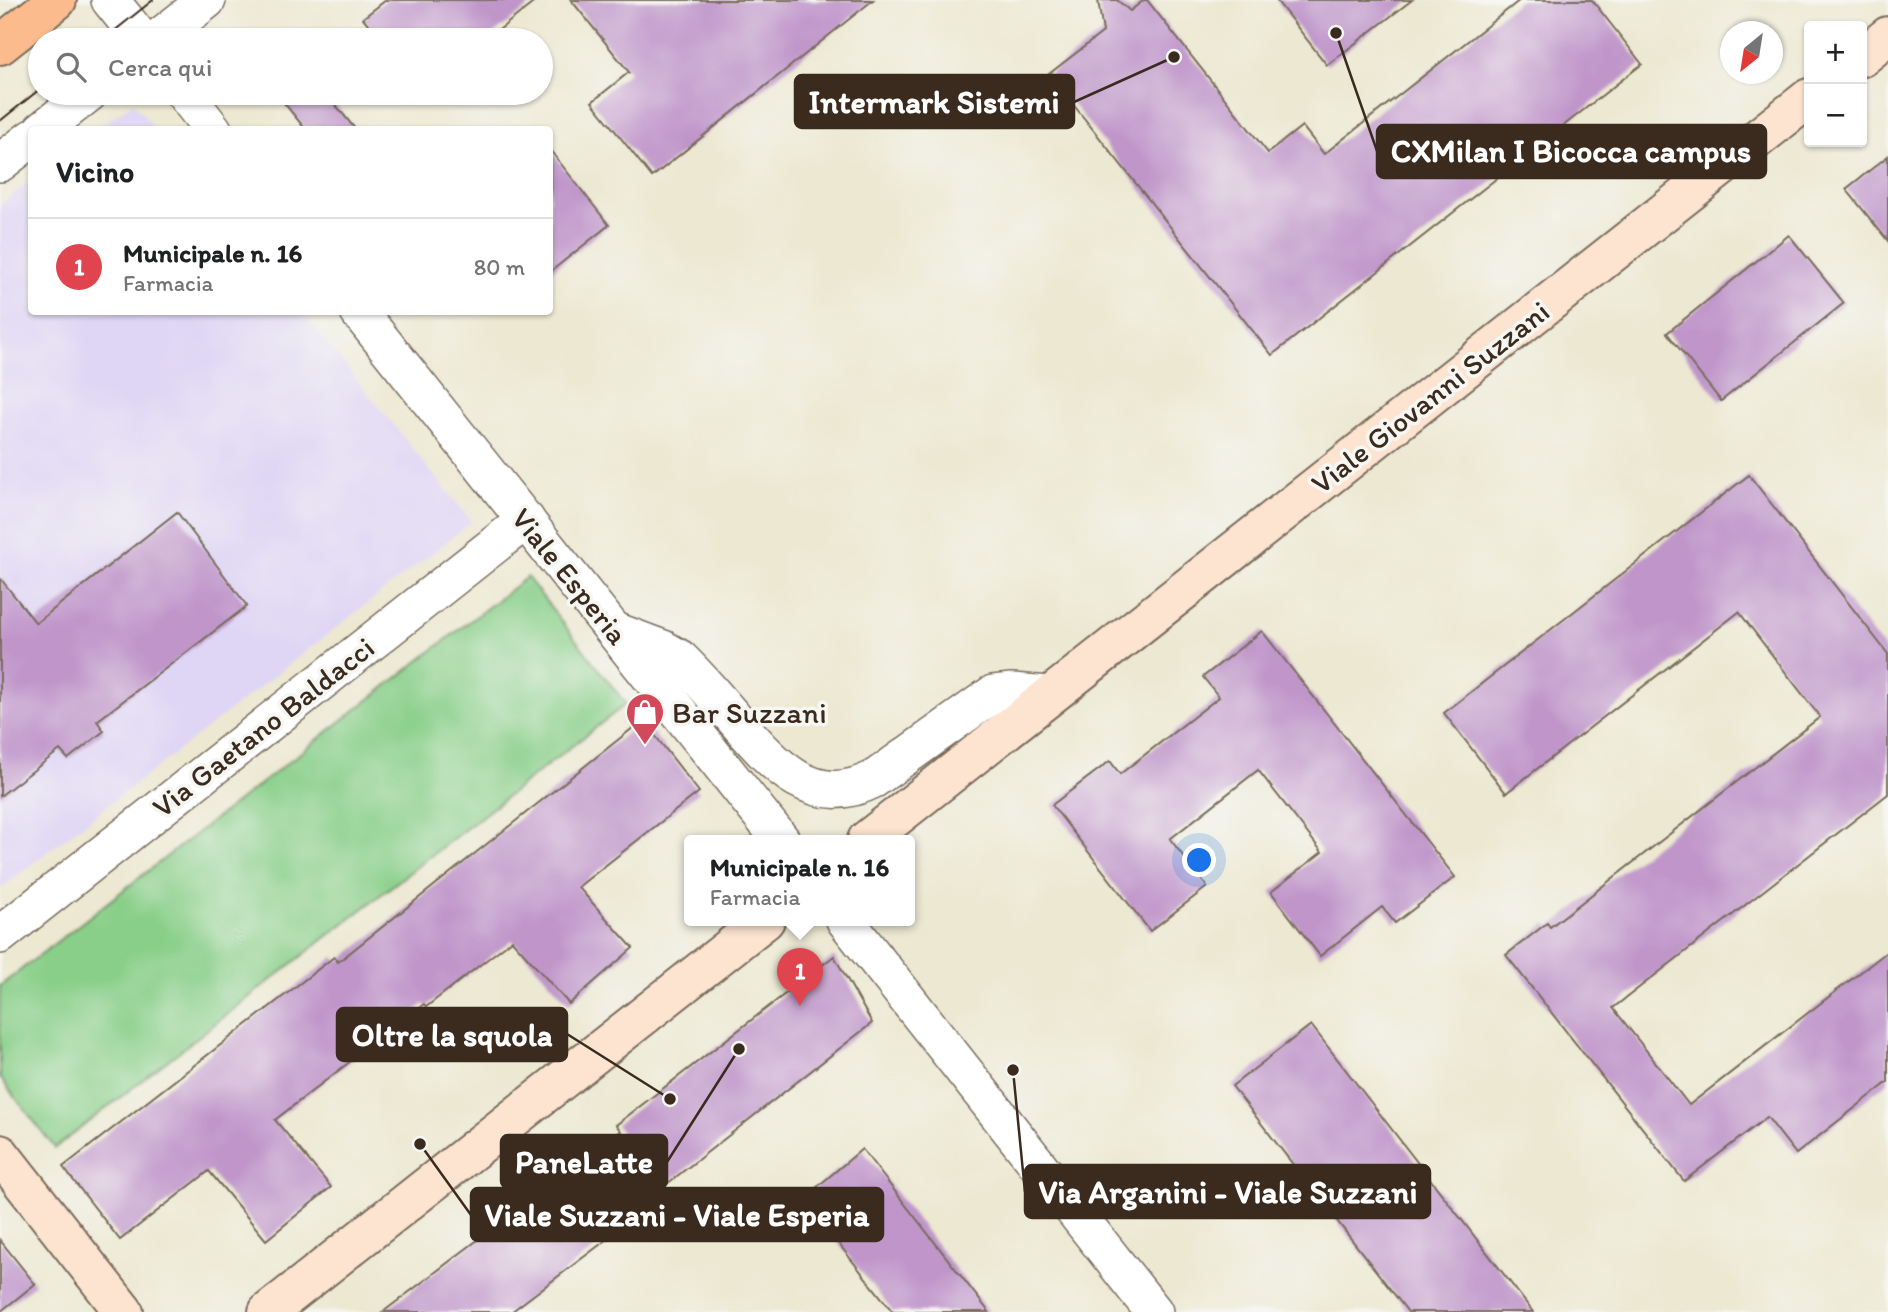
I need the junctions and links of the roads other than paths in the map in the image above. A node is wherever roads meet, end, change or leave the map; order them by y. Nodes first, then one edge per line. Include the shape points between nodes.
1 (57, 0) edge
2 (110, 0) edge
3 (207, 0) edge
4 (132, 28) edge
5 (171, 28) edge
6 (1888, 36) edge
7 (0, 45) edge
8 (1867, 53) edge
9 (1804, 102) edge
10 (74, 105) edge
11 (194, 105) edge
12 (47, 126) edge
13 (211, 126) edge
14 (28, 141) edge
15 (0, 163) edge
16 (361, 315) edge
17 (526, 520) junction
18 (614, 631) junction
19 (1050, 695) junction
20 (777, 835) edge
21 (873, 835) edge
22 (757, 926) edge
23 (850, 926) edge
24 (0, 935) edge
25 (0, 1154) edge
26 (124, 1312) edge
27 (268, 1312) edge
28 (1154, 1312) edge

1 - 7 main road
2 - 4 street
3 - 5 street
6 - 8 street
9 - 19 street, Viale Giovanni Suzzani
10 - 12 street
11 - 13 street
14 - 15 street
16 - 17 street, Viale Esperia
17 - 18 street, Viale Esperia
17 - 24 street, Via Gaetano Baldacci
18 - 19 street via 679,658 767,756 820,788 857,788 874,779 993,694
18 - 20 street, Viale Esperia
19 - 21 street, Viale Giovanni Suzzani
22 - 27 street
23 - 28 street
25 - 26 street

